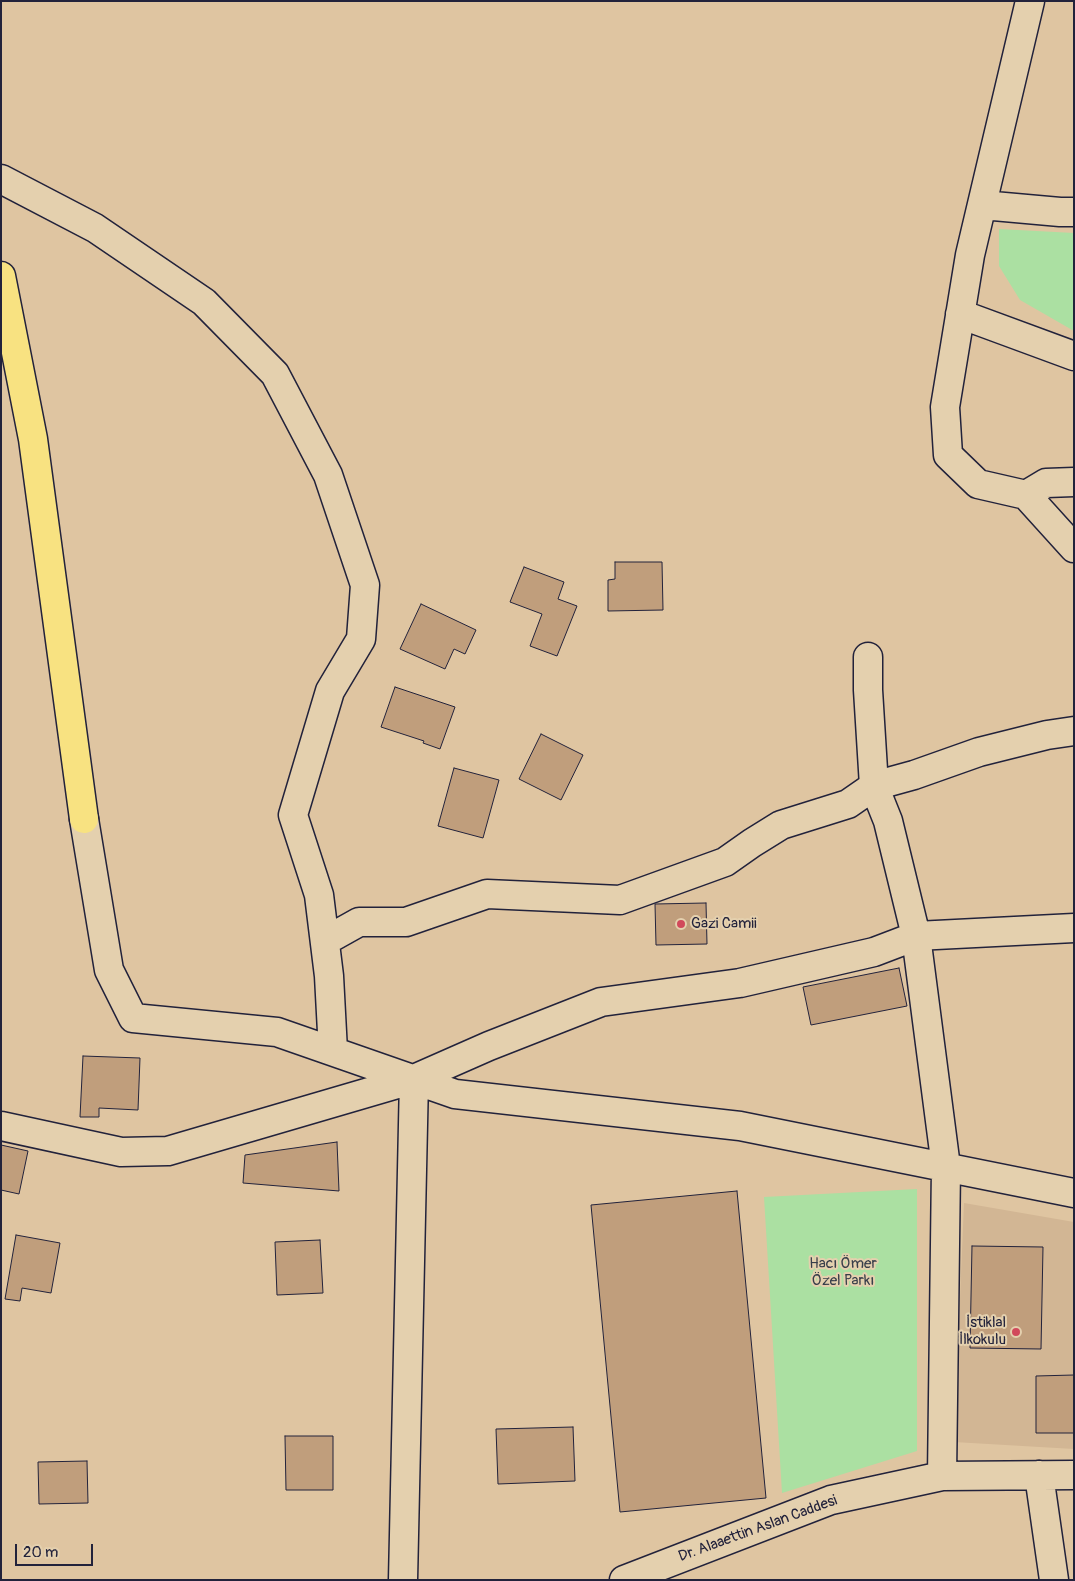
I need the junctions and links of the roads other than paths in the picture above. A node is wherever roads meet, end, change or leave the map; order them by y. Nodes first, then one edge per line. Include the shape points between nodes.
1 (1030, 1) edge
2 (1, 179) edge
3 (982, 205) junction
4 (1074, 212) edge
5 (1, 276) edge
6 (960, 314) junction
7 (1074, 356) edge
8 (1074, 482) edge
9 (1026, 495) junction
10 (1074, 548) edge
11 (868, 657) dead end
12 (1074, 731) edge
13 (874, 786) junction
14 (84, 819) joint
15 (1074, 928) edge
16 (916, 936) junction
17 (325, 941) junction
18 (333, 1051) junction
19 (414, 1080) junction
20 (1, 1126) edge
21 (946, 1167) junction
22 (1074, 1193) edge
23 (1039, 1475) junction
24 (1074, 1475) edge
25 (942, 1476) junction
26 (403, 1580) edge
27 (624, 1580) edge
28 (1054, 1580) edge

1 - 3 street
2 - 17 street via 96,228 204,302 275,374 328,474 364,585 361,639 330,691 293,815 319,895
3 - 4 street
3 - 6 street
5 - 14 main road via 33,439
6 - 7 street
6 - 9 street via 945,406 948,455 978,484
8 - 9 street via 1046,483
9 - 10 street
11 - 13 street
12 - 13 street via 979,752
13 - 16 street via 888,821
13 - 17 street via 848,804 781,825 725,862 620,900 488,894 406,922 359,922
14 - 18 street via 109,970 134,1018 277,1032
15 - 16 street
16 - 19 street via 874,952 740,983 601,1002 488,1046
16 - 21 street
17 - 18 street
18 - 19 street
19 - 20 street via 168,1151 121,1152
19 - 21 street via 455,1094 740,1126
19 - 26 street
21 - 22 street
21 - 25 street
23 - 24 street, Dr. Alaaettin Aslan Caddesi
23 - 25 street, Dr. Alaaettin Aslan Caddesi
23 - 28 street
25 - 27 street, Dr. Alaaettin Aslan Caddesi via 831,1500

